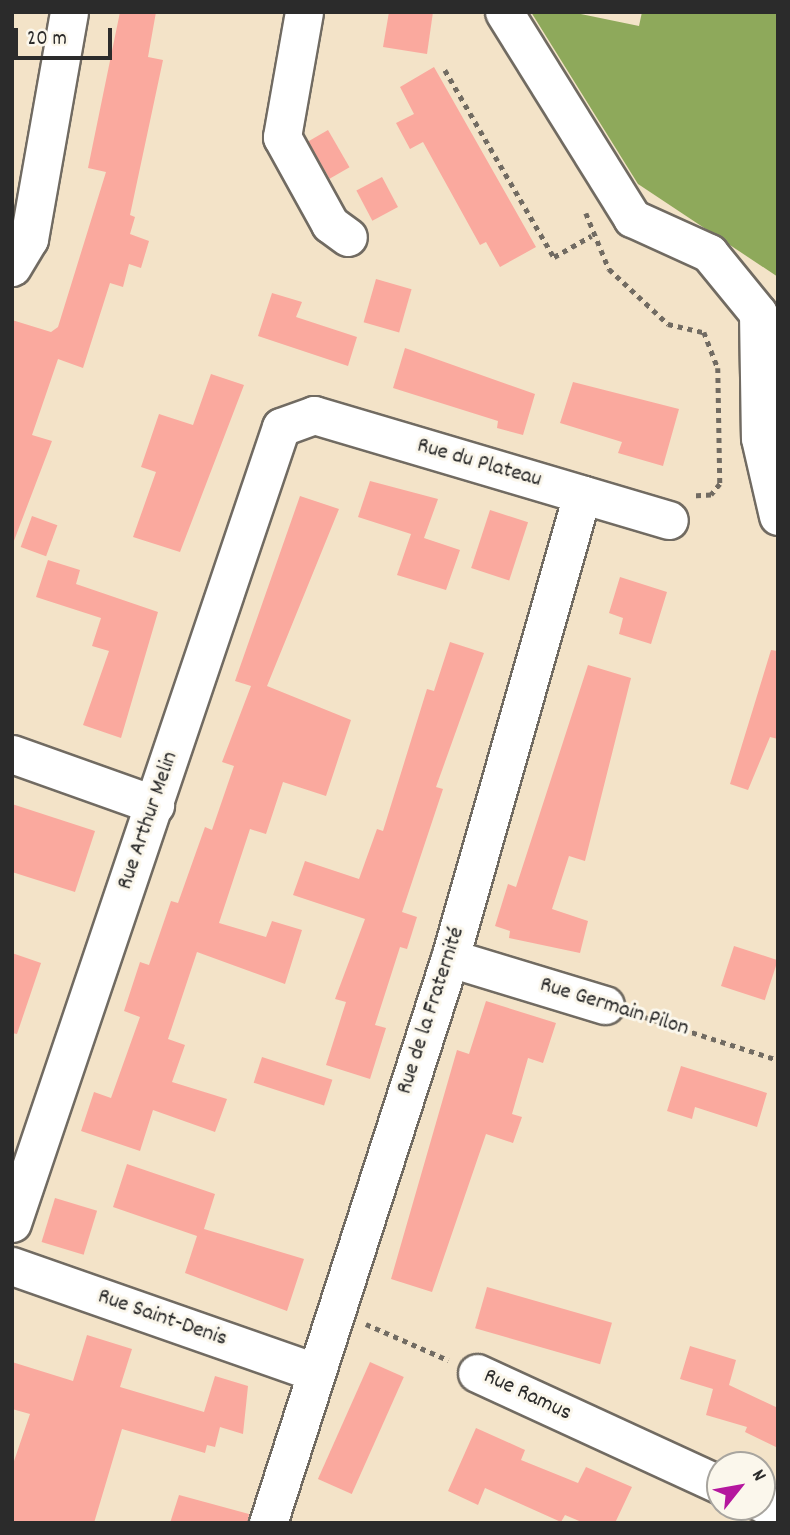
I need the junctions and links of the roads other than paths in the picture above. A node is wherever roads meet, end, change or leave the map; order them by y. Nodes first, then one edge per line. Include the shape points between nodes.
1 (69, 12) edge
2 (304, 12) edge
3 (503, 12) edge
4 (348, 237) dead end
5 (13, 267) edge
6 (289, 421) joint
7 (582, 494) junction
8 (778, 516) edge
9 (669, 520) dead end
10 (12, 754) edge
11 (155, 805) junction
12 (450, 958) junction
13 (605, 1004) road end
14 (12, 1223) edge
15 (12, 1266) edge
16 (312, 1371) junction
17 (477, 1373) road end
18 (706, 1479) edge
19 (268, 1523) edge

1 - 5 street via 29,239
2 - 4 street via 282,137 330,224
3 - 8 street via 632,218 709,253 758,313 760,438
6 - 7 street, Rue du Plateau via 314,415
6 - 11 street, Rue Arthur Melin via 277,439
7 - 9 street, Rue du Plateau
7 - 12 street, Rue de la Fraternité
10 - 11 street
11 - 14 street, Rue Arthur Melin
12 - 13 street, Rue Germain Pilon
12 - 16 street, Rue de la Fraternité
15 - 16 street, Rue Saint-Denis
16 - 19 street, Rue de la Fraternité
17 - 18 street, Rue Ramus

